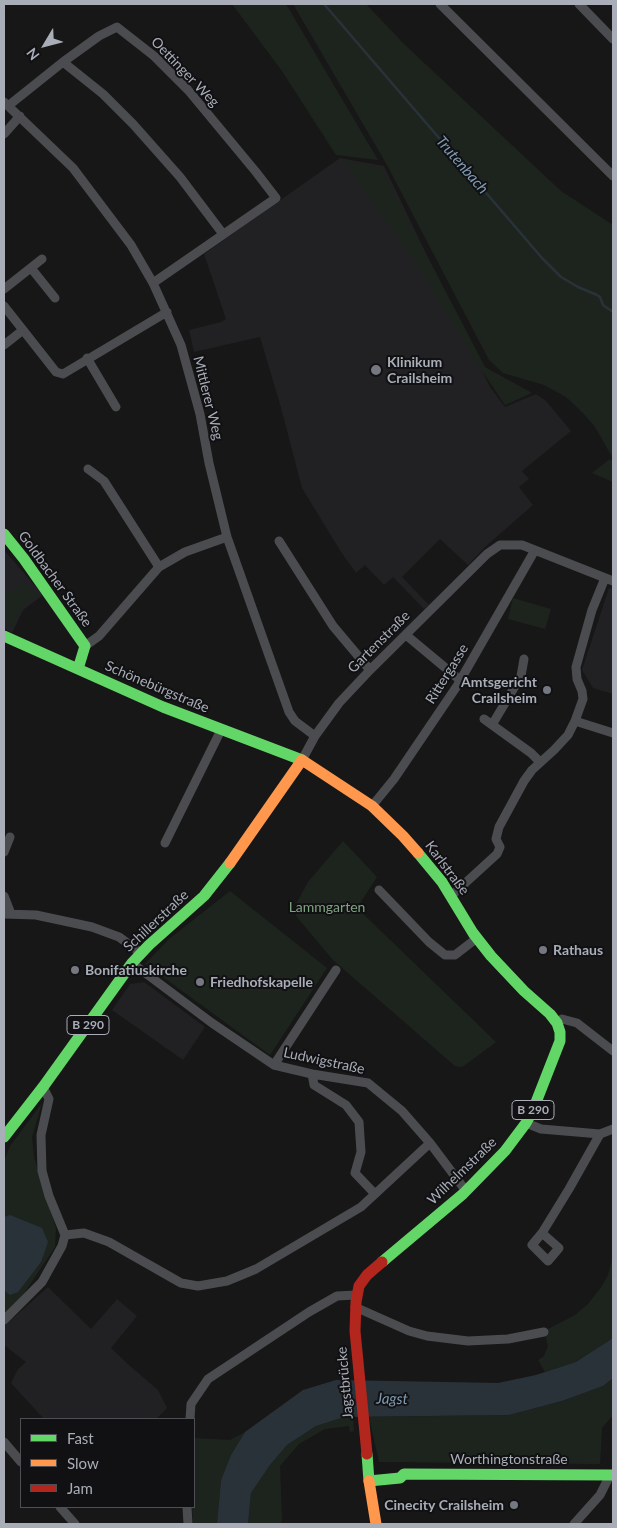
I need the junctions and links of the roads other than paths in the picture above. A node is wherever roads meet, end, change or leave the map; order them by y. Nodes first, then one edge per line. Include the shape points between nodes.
1 (440, 4) edge
2 (579, 4) edge
3 (613, 39) edge
4 (63, 62) junction
5 (6, 104) edge
6 (20, 116) junction
7 (4, 134) edge
8 (613, 176) edge
9 (223, 234) junction
10 (42, 259) dead end
11 (31, 268) junction
12 (153, 283) junction
13 (4, 290) edge
14 (55, 298) dead end
15 (4, 306) edge
16 (166, 312) junction
17 (23, 330) junction
18 (4, 345) edge
19 (88, 358) junction
20 (116, 407) dead end
21 (88, 469) dead end
22 (4, 534) edge
23 (227, 538) junction
24 (279, 540) dead end
25 (536, 550) junction
26 (159, 567) junction
27 (609, 579) edge
28 (406, 635) junction
29 (4, 636) edge
30 (85, 646) junction
31 (524, 660) dead end
32 (78, 669) junction
33 (370, 670) junction
34 (460, 680) junction
35 (484, 719) dead end
36 (575, 721) junction
37 (492, 725) junction
38 (221, 730) junction
39 (613, 732) edge
40 (315, 736) junction
41 (302, 760) junction
42 (540, 762) junction
43 (372, 806) junction
44 (10, 837) dead end
45 (165, 843) dead end
46 (4, 852) edge
47 (379, 890) dead end
48 (4, 896) edge
49 (451, 896) junction
50 (8, 914) edge
51 (477, 938) junction
52 (141, 953) junction
53 (132, 963) junction
54 (336, 970) dead end
55 (553, 1018) junction
56 (613, 1052) edge
57 (274, 1065) junction
58 (312, 1074) junction
59 (43, 1087) junction
60 (526, 1123) junction
61 (613, 1129) edge
62 (600, 1134) junction
63 (4, 1138) edge
64 (430, 1143) junction
65 (466, 1191) junction
66 (375, 1194) junction
67 (542, 1233) dead end
68 (65, 1235) junction
69 (356, 1295) junction
70 (355, 1307) junction
71 (4, 1320) edge
72 (355, 1331) joint
73 (544, 1332) dead end
74 (190, 1418) edge
75 (4, 1442) edge
76 (20, 1461) edge
77 (611, 1475) edge
78 (368, 1477) junction
79 (61, 1508) edge
80 (186, 1508) edge
81 (75, 1524) edge
82 (188, 1524) edge
83 (376, 1524) edge
84 (574, 1524) edge

1 - 8 street
2 - 3 street
4 - 5 street, Oettinger Weg
4 - 9 street via 103,94 133,124 180,177
4 - 9 street, Oettinger Weg via 117,27 154,56 188,90 276,198
5 - 6 street, Mittlerer Weg
6 - 7 street
6 - 12 street, Mittlerer Weg via 73,168 131,246
9 - 12 street
10 - 11 street
11 - 13 street
11 - 14 street
12 - 16 street, Mittlerer Weg
15 - 17 street
16 - 19 street
16 - 23 street, Mittlerer Weg via 181,345 200,414
17 - 18 street
17 - 19 street via 56,372 63,374
19 - 20 street
21 - 26 street via 104,480
22 - 30 main road, Goldbacher Straße
23 - 26 street via 185,552
23 - 40 street, Mittlerer Weg via 288,712
24 - 33 street via 333,626
25 - 27 street
25 - 28 street, Gartenstraße via 512,544 500,545
25 - 34 street, Rittergasse
26 - 30 street via 99,636
27 - 36 street via 592,610 576,667 583,699
28 - 33 street, Gartenstraße
28 - 34 street
29 - 32 main road, Schönebürgstraße
30 - 32 main road, Goldbacher Straße
31 - 37 street via 521,676
32 - 38 main road, Schönebürgstraße
33 - 40 street, Gartenstraße via 339,703
34 - 43 street, Rittergasse via 394,779
35 - 37 street
36 - 39 street
36 - 42 street via 568,735
37 - 42 street
38 - 41 main road, Schönebürgstraße
38 - 45 street
40 - 41 street, Gartenstraße
41 - 43 main road, Karlstraße
41 - 52 main road, Schillerstraße / B 290 via 220,878
42 - 49 street via 524,780 499,827 497,854
43 - 49 main road, Karlstraße via 403,836
44 - 46 street
47 - 51 street via 445,955 455,955
48 - 50 street
49 - 51 main road, Karlstraße
50 - 52 street via 36,915 92,927 119,937
51 - 55 main road, Karlstraße via 497,963
52 - 53 main road, Schillerstraße / B 290
53 - 57 street, Ludwigstraße
53 - 59 main road, Schillerstraße / B 290
54 - 57 street
55 - 56 street via 577,1023
55 - 60 main road, Wilhelmstraße / B 290 via 560,1032 560,1041
57 - 58 street, Ludwigstraße
58 - 64 street, Ludwigstraße via 368,1083 402,1112
58 - 66 street via 314,1085 346,1105 359,1122 361,1152 355,1173
59 - 63 main road, B 290
59 - 68 street via 49,1098 41,1135 42,1171
60 - 62 street via 541,1129
60 - 65 main road, Wilhelmstraße / B 290 via 505,1151
61 - 62 street
62 - 67 street
64 - 65 street, Ludwigstraße
64 - 66 street
65 - 69 main road, Wilhelmstraße / B 290 via 366,1275
66 - 68 street via 361,1207 256,1269 227,1281 198,1286 181,1283 110,1242 84,1232
68 - 71 street via 42,1282
69 - 70 main road, Wilhelmstraße / B 290
69 - 74 street via 337,1296 208,1379 191,1404
70 - 72 main road, Wilhelmstraße / B 290
70 - 73 street via 427,1336 468,1341
72 - 78 main road, Jagstbrücke / B 290
75 - 76 street
77 - 78 main road, Worthingtonstraße via 404,1474 399,1471
77 - 84 street via 600,1495
78 - 83 main road
79 - 81 street
80 - 82 street

